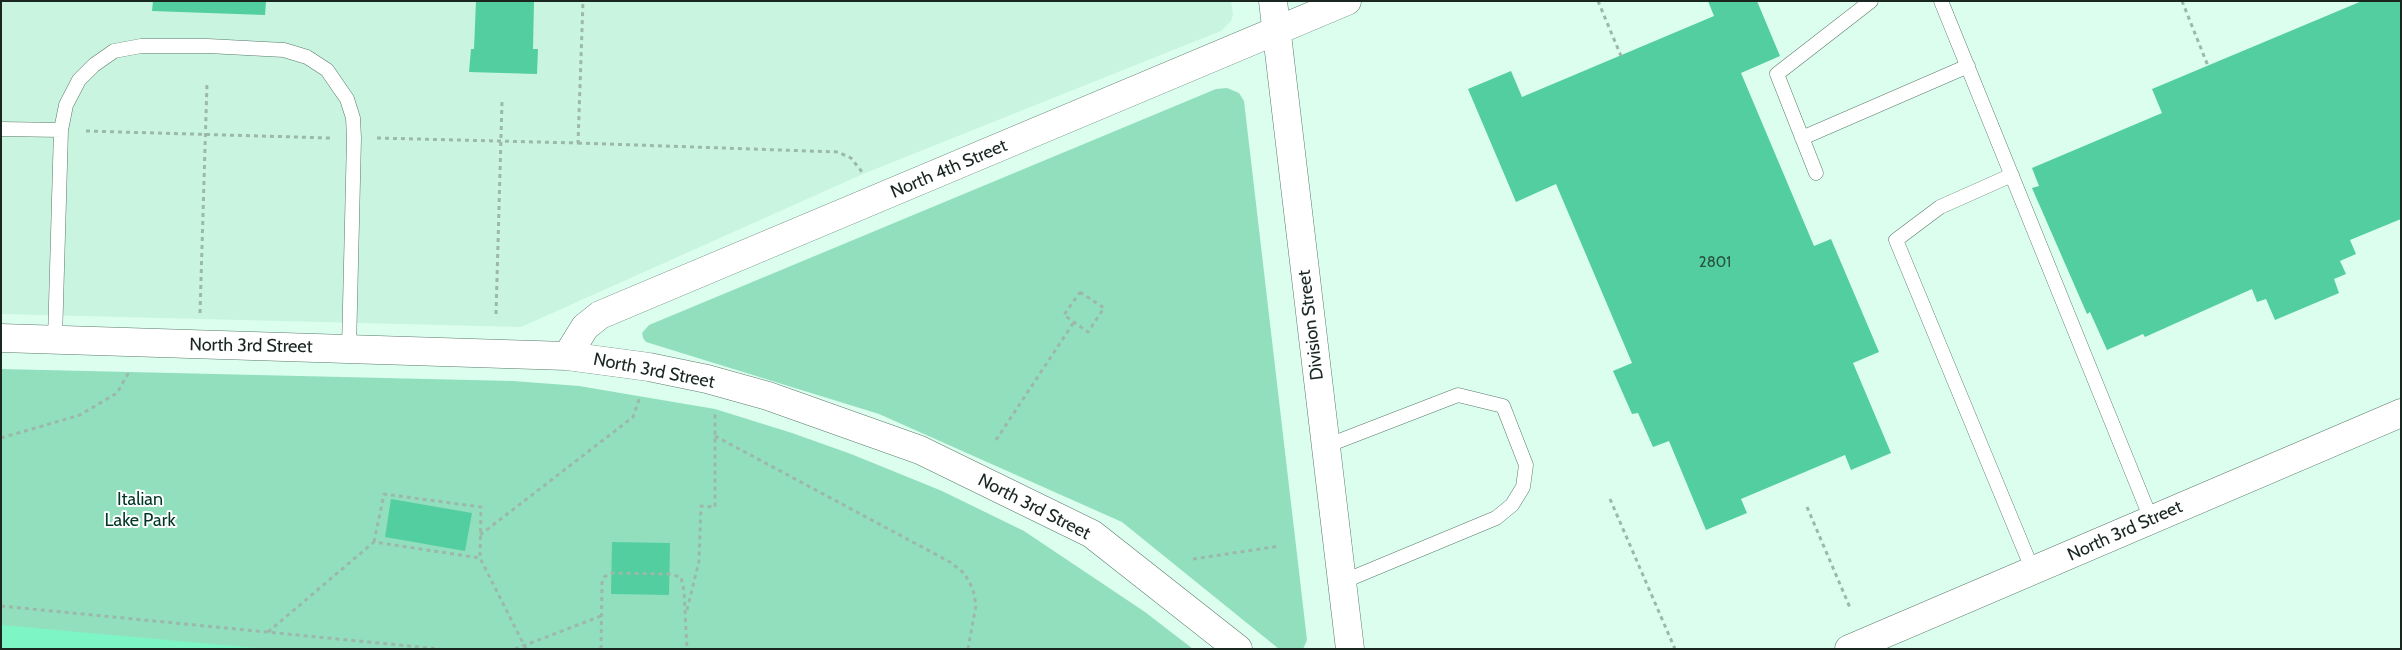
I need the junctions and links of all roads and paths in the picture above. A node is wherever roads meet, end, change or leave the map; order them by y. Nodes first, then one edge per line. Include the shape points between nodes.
1 (582, 1) edge
2 (1273, 1) edge
3 (1347, 1) edge
4 (1598, 1) edge
5 (1871, 1) edge
6 (1942, 1) edge
7 (2182, 1) edge
8 (1276, 31) junction
9 (1620, 56) dead end
10 (1968, 66) junction
11 (2208, 66) dead end
12 (207, 84) dead end
13 (502, 102) dead end
14 (1, 129) edge
15 (61, 130) junction
16 (205, 136) junction
17 (340, 138) dead end
18 (367, 138) dead end
19 (1802, 138) junction
20 (501, 141) junction
21 (578, 143) junction
22 (1816, 173) dead end
23 (863, 174) dead end
24 (2012, 175) junction
25 (496, 314) dead end
26 (200, 318) dead end
27 (1074, 322) junction
28 (1, 338) edge
29 (56, 339) junction
30 (349, 348) junction
31 (567, 356) junction
32 (649, 367) junction
33 (130, 372) dead end
34 (715, 409) dead end
35 (2401, 413) edge
36 (715, 436) junction
37 (1, 438) edge
38 (996, 440) dead end
39 (1326, 446) junction
40 (1610, 498) dead end
41 (1807, 507) dead end
42 (2151, 519) junction
43 (480, 535) junction
44 (374, 542) junction
45 (1280, 546) dead end
46 (480, 558) junction
47 (1193, 559) dead end
48 (2033, 571) junction
49 (1342, 582) junction
50 (1, 606) edge
51 (1851, 610) dead end
52 (686, 614) junction
53 (601, 616) junction
54 (268, 632) junction
55 (525, 647) edge
56 (1860, 647) edge
57 (440, 649) edge
58 (515, 649) edge
59 (601, 649) edge
60 (687, 649) edge
61 (968, 649) edge
62 (1238, 649) edge
63 (1350, 649) edge
64 (1675, 649) edge

1 - 21 path
2 - 8 street, Division Street
3 - 8 street, North 4th Street
4 - 9 path
5 - 19 lane via 1777,74
6 - 10 lane
7 - 11 path
8 - 31 street, North 4th Street via 600,314 585,327
8 - 39 street, Division Street
10 - 19 lane
10 - 24 lane
12 - 16 path
13 - 20 path
14 - 15 lane
15 - 16 path
15 - 29 lane
15 - 30 lane via 66,105 79,80 114,51 141,46 284,50 307,57 327,70 347,99 353,118
16 - 17 path
16 - 26 path
18 - 20 path
19 - 22 lane
20 - 21 path
20 - 25 path
21 - 23 path via 838,152 851,158
24 - 42 lane
24 - 48 lane via 1940,207 1896,240
27 - 27 path via 1064,315 1080,292 1104,308 1088,332
27 - 38 path
28 - 29 street, North 3rd Street
29 - 30 street, North 3rd Street
30 - 31 street, North 3rd Street
31 - 32 street, North 3rd Street
32 - 43 path via 633,418
32 - 62 street, North 3rd Street via 768,396 920,450 1092,534
33 - 37 path via 117,393 93,409
34 - 36 path
35 - 42 street, North 3rd Street
36 - 52 path via 715,507 701,506 700,560
36 - 61 path via 950,562 964,573 973,589 976,605
39 - 49 street, Division Street
39 - 49 lane via 1458,394 1503,406 1526,465 1523,487 1512,505 1496,518
40 - 64 path
41 - 51 path
42 - 48 street, North 3rd Street
43 - 44 path via 481,507 384,494
43 - 46 path
44 - 46 path
44 - 54 path
45 - 47 path
46 - 55 path
48 - 56 street, North 3rd Street
49 - 63 street, Division Street
50 - 54 path
52 - 53 path via 682,581 678,576 611,573 602,582
52 - 60 path
53 - 55 path
53 - 59 path
54 - 57 path
55 - 58 path

